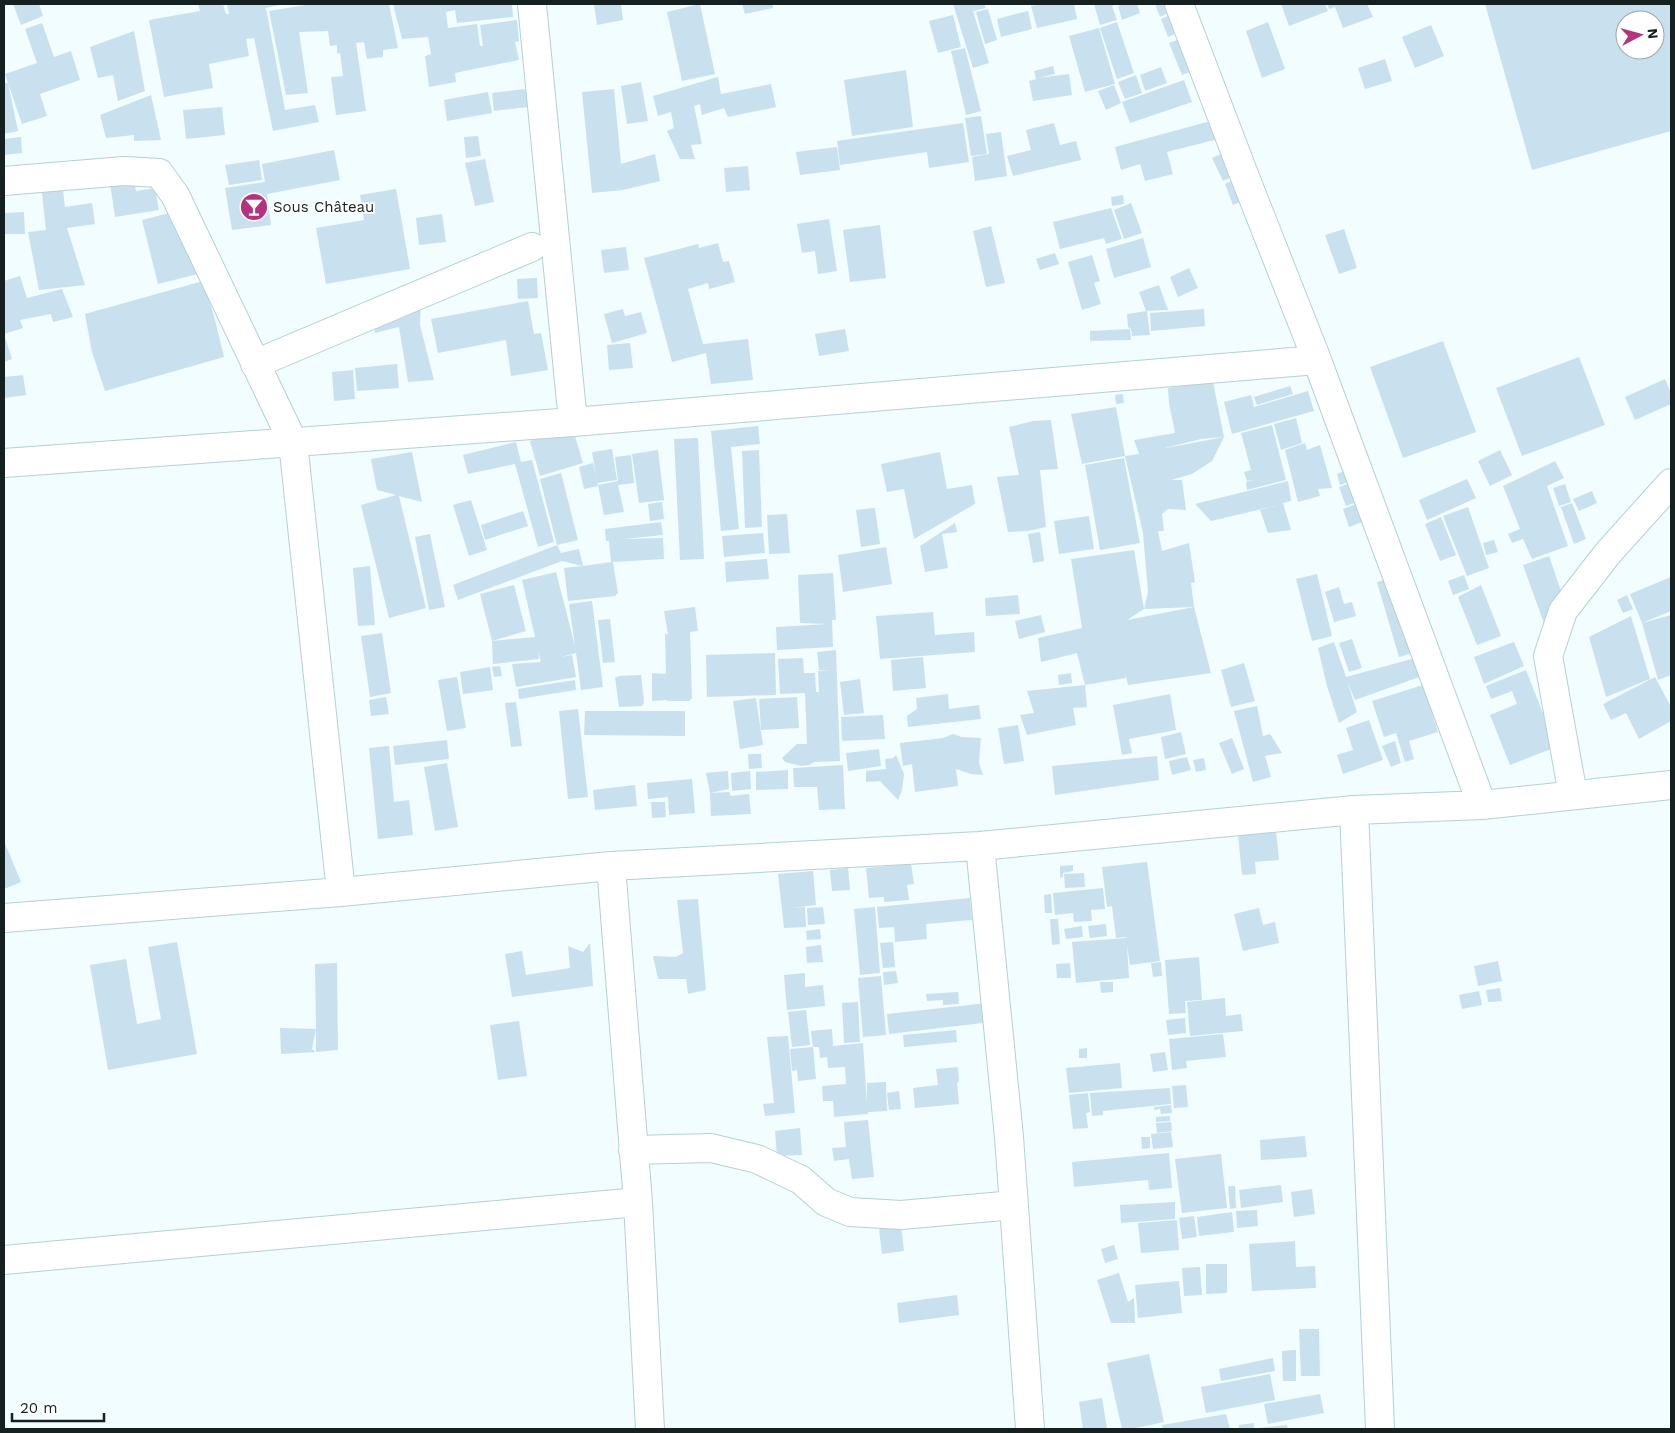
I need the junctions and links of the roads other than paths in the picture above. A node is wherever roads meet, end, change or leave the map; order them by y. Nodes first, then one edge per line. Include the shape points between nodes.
1 (532, 4) edge
2 (1179, 4) edge
3 (4, 181) edge
4 (532, 247) dead end
5 (1317, 360) junction
6 (255, 364) junction
7 (573, 422) junction
8 (293, 442) junction
9 (4, 463) edge
10 (1671, 483) edge
11 (1671, 785) edge
12 (1573, 795) junction
13 (1482, 805) junction
14 (1354, 810) junction
15 (980, 846) junction
16 (611, 866) junction
17 (341, 892) junction
18 (4, 918) edge
19 (633, 1150) junction
20 (638, 1202) junction
21 (1014, 1205) junction
22 (4, 1260) edge
23 (650, 1429) edge
24 (1030, 1429) edge
25 (1380, 1429) edge

1 - 7 street
2 - 5 street
3 - 6 street via 124,171 159,173 175,195
4 - 6 street
5 - 7 street
5 - 13 street
6 - 8 street
7 - 8 street
8 - 9 street
8 - 17 street
10 - 12 street via 1608,553 1563,611 1548,656
11 - 12 street
12 - 13 street
13 - 14 street
14 - 15 street
14 - 25 street
15 - 16 street
15 - 21 street
16 - 17 street
16 - 19 street
17 - 18 street
19 - 20 street
19 - 21 street via 711,1148 757,1159 801,1180 826,1202 850,1212 901,1215
20 - 22 street
20 - 23 street
21 - 24 street

